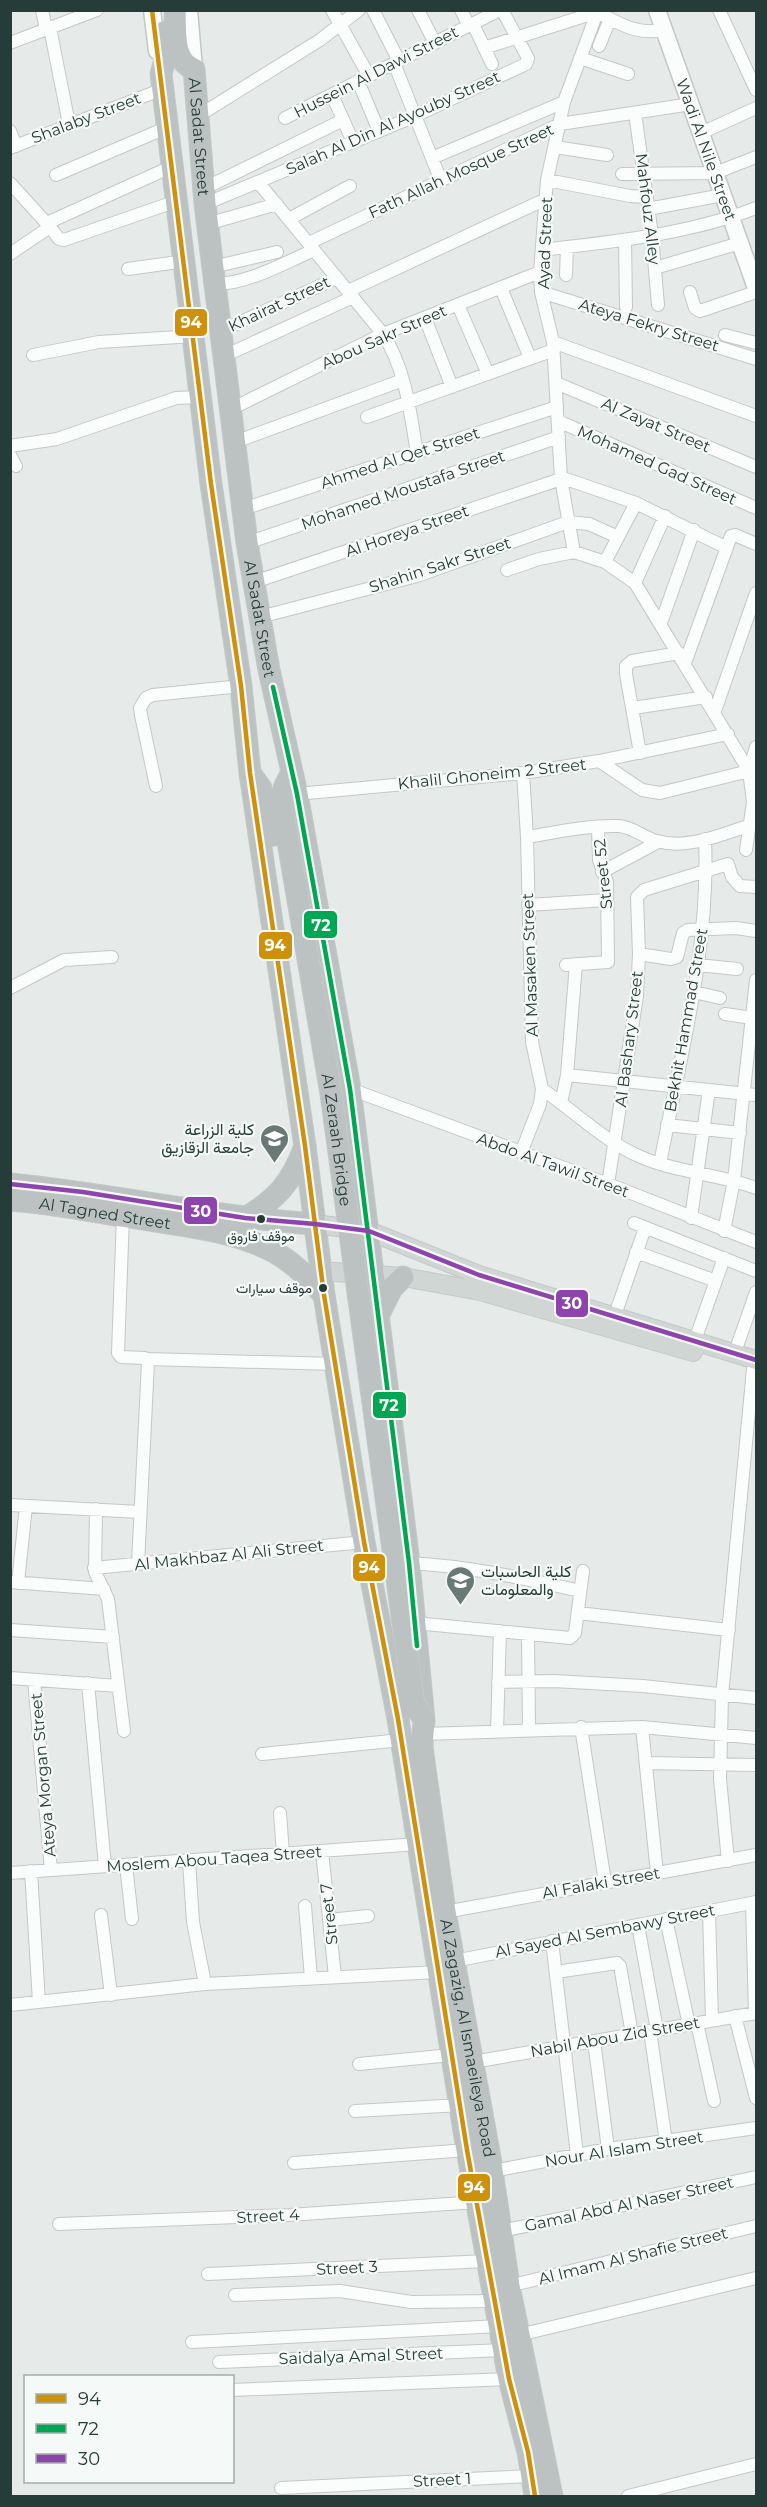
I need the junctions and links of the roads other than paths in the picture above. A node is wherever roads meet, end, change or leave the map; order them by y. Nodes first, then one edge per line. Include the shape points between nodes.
1 (42, 10) edge
2 (97, 10) edge
3 (152, 10) edge
4 (162, 10) edge
5 (175, 10) edge
6 (189, 10) edge
7 (332, 10) edge
8 (359, 10) edge
9 (373, 10) edge
10 (418, 10) edge
11 (461, 10) edge
12 (657, 10) edge
13 (719, 10) edge
14 (497, 11) edge
15 (597, 11) edge
16 (573, 15) edge
17 (610, 19) junction
18 (340, 25) junction
19 (471, 25) junction
20 (48, 29) junction
21 (664, 30) junction
22 (517, 37) junction
23 (11, 42) edge
24 (435, 43) junction
25 (599, 46) dead end
26 (484, 48) junction
27 (580, 58) junction
28 (396, 62) junction
29 (492, 64) dead end
30 (194, 69) junction
31 (628, 75) dead end
32 (364, 79) junction
33 (162, 81) junction
34 (756, 90) edge
35 (332, 95) junction
36 (564, 102) junction
37 (691, 104) junction
38 (756, 108) edge
39 (635, 113) junction
40 (198, 116) junction
41 (415, 116) junction
42 (285, 118) dead end
43 (343, 120) junction
44 (69, 124) junction
45 (560, 124) junction
46 (168, 127) junction
47 (10, 131) edge
48 (380, 131) junction
49 (701, 133) junction
50 (353, 142) junction
51 (13, 147) edge
52 (555, 147) junction
53 (607, 155) dead end
54 (756, 157) edge
55 (432, 158) junction
56 (172, 166) junction
57 (715, 173) junction
58 (622, 174) dead end
59 (644, 174) junction
60 (56, 175) dead end
61 (547, 180) junction
62 (441, 181) junction
63 (258, 182) junction
64 (11, 184) edge
65 (350, 186) dead end
66 (723, 195) junction
67 (546, 199) junction
68 (177, 201) junction
69 (648, 203) junction
70 (277, 204) junction
71 (205, 206) junction
72 (756, 208) edge
73 (731, 218) junction
74 (289, 219) junction
75 (48, 225) junction
76 (652, 235) junction
77 (625, 240) junction
78 (740, 243) junction
79 (311, 247) junction
80 (567, 247) junction
81 (542, 250) junction
82 (277, 252) dead end
83 (10, 254) edge
84 (185, 261) junction
85 (752, 263) edge
86 (655, 268) junction
87 (128, 269) dead end
88 (540, 272) junction
89 (566, 275) dead end
90 (214, 276) junction
91 (337, 278) junction
92 (501, 288) junction
93 (756, 290) edge
94 (541, 292) junction
95 (690, 292) dead end
96 (350, 294) junction
97 (458, 305) junction
98 (658, 305) dead end
99 (626, 307) dead end
100 (425, 318) junction
101 (221, 331) junction
102 (384, 334) junction
103 (725, 335) dead end
104 (194, 336) junction
105 (756, 343) edge
106 (553, 346) junction
107 (33, 355) dead end
108 (224, 356) junction
109 (530, 358) junction
110 (756, 359) edge
111 (488, 374) junction
112 (403, 380) junction
113 (556, 383) junction
114 (452, 387) junction
115 (408, 403) junction
116 (201, 406) junction
117 (557, 407) junction
118 (231, 412) junction
119 (756, 416) edge
120 (368, 417) dead end
121 (558, 421) junction
122 (559, 437) junction
123 (235, 442) junction
124 (10, 446) edge
125 (417, 453) junction
126 (756, 467) edge
127 (560, 478) junction
128 (240, 481) junction
129 (211, 484) junction
130 (636, 503) junction
131 (756, 508) edge
132 (243, 509) junction
133 (665, 516) junction
134 (568, 522) junction
135 (694, 530) junction
136 (618, 537) junction
137 (247, 543) junction
138 (756, 544) edge
139 (725, 547) junction
140 (574, 552) junction
141 (605, 562) junction
142 (507, 570) dead end
143 (254, 582) junction
144 (635, 583) junction
145 (756, 593) edge
146 (260, 617) junction
147 (661, 623) junction
148 (682, 658) junction
149 (241, 686) junction
150 (706, 697) junction
151 (633, 708) junction
152 (715, 711) junction
153 (728, 734) junction
154 (756, 747) edge
155 (640, 753) junction
156 (600, 761) junction
157 (749, 771) junction
158 (292, 772) junction
159 (523, 772) junction
160 (250, 773) junction
161 (156, 786) dead end
162 (297, 794) junction
163 (751, 825) junction
164 (598, 826) junction
165 (527, 837) junction
166 (705, 839) junction
167 (658, 842) junction
168 (746, 850) dead end
169 (706, 870) junction
170 (602, 872) junction
171 (756, 887) edge
172 (607, 900) junction
173 (528, 905) junction
174 (702, 929) junction
175 (756, 932) edge
176 (639, 954) junction
177 (112, 957) dead end
178 (698, 965) junction
179 (737, 969) dead end
180 (756, 980) edge
181 (10, 988) edge
182 (694, 992) junction
183 (720, 998) dead end
184 (726, 1014) dead end
185 (752, 1018) junction
186 (752, 1056) edge
187 (567, 1075) junction
188 (626, 1081) junction
189 (675, 1087) junction
190 (350, 1089) junction
191 (542, 1089) junction
192 (709, 1090) junction
193 (751, 1094) edge
194 (561, 1103) junction
195 (667, 1125) junction
196 (704, 1129) junction
197 (740, 1133) junction
198 (615, 1142) junction
199 (305, 1146) junction
200 (520, 1153) junction
201 (660, 1164) junction
202 (698, 1171) junction
203 (734, 1180) junction
204 (10, 1184) edge
205 (608, 1184) junction
206 (756, 1188) edge
207 (10, 1200) edge
208 (123, 1216) junction
209 (245, 1218) junction
210 (692, 1218) junction
211 (266, 1221) junction
212 (315, 1224) junction
213 (369, 1231) junction
214 (724, 1231) junction
215 (756, 1242) edge
216 (263, 1248) junction
217 (636, 1252) junction
218 (724, 1258) junction
219 (321, 1271) junction
220 (756, 1271) edge
221 (374, 1274) junction
222 (403, 1277) junction
223 (716, 1281) junction
224 (324, 1295) junction
225 (756, 1296) edge
226 (379, 1315) junction
227 (615, 1315) junction
228 (695, 1340) junction
229 (735, 1352) junction
230 (147, 1359) junction
231 (336, 1364) junction
232 (755, 1366) edge
233 (10, 1505) edge
234 (26, 1506) junction
235 (96, 1509) junction
236 (141, 1512) junction
237 (364, 1542) junction
238 (409, 1563) junction
239 (138, 1564) junction
240 (94, 1568) junction
241 (583, 1571) dead end
242 (14, 1582) edge
243 (104, 1589) junction
244 (580, 1591) junction
245 (578, 1613) junction
246 (415, 1623) junction
247 (10, 1630) edge
248 (729, 1630) junction
249 (500, 1631) junction
250 (528, 1634) junction
251 (113, 1637) junction
252 (10, 1678) edge
253 (34, 1680) junction
254 (498, 1682) junction
255 (529, 1682) junction
256 (87, 1683) junction
257 (118, 1686) junction
258 (722, 1696) junction
259 (756, 1698) edge
260 (642, 1726) junction
261 (423, 1727) junction
262 (581, 1727) junction
263 (400, 1729) junction
264 (529, 1730) junction
265 (124, 1731) dead end
266 (497, 1731) junction
267 (720, 1733) junction
268 (756, 1738) edge
269 (262, 1754) dead end
270 (646, 1762) junction
271 (719, 1764) junction
272 (756, 1765) edge
273 (280, 1813) dead end
274 (418, 1844) junction
275 (322, 1851) junction
276 (283, 1854) junction
277 (756, 1855) edge
278 (189, 1860) junction
279 (728, 1861) junction
280 (126, 1865) junction
281 (105, 1866) junction
282 (51, 1870) junction
283 (31, 1872) junction
284 (10, 1873) edge
285 (657, 1874) junction
286 (605, 1882) junction
287 (754, 1902) edge
288 (305, 1906) dead end
289 (709, 1911) junction
290 (446, 1912) junction
291 (101, 1915) dead end
292 (368, 1916) dead end
293 (132, 1919) dead end
294 (666, 1919) junction
295 (329, 1920) junction
296 (638, 1924) junction
297 (552, 1941) junction
298 (446, 1967) junction
299 (556, 1972) junction
300 (335, 1977) junction
301 (311, 1978) junction
302 (205, 1984) junction
303 (111, 1995) junction
304 (39, 2002) junction
305 (10, 2005) edge
306 (756, 2013) edge
307 (735, 2016) junction
308 (712, 2020) junction
309 (693, 2024) junction
310 (653, 2031) junction
311 (632, 2034) junction
312 (594, 2041) junction
313 (564, 2046) junction
314 (451, 2055) junction
315 (473, 2062) junction
316 (359, 2064) dead end
317 (756, 2098) edge
318 (714, 2101) dead end
319 (460, 2105) junction
320 (355, 2111) dead end
321 (756, 2128) edge
322 (666, 2142) junction
323 (608, 2149) junction
324 (467, 2150) junction
325 (577, 2155) junction
326 (294, 2163) dead end
327 (493, 2174) junction
328 (756, 2176) edge
329 (473, 2181) junction
330 (489, 2217) junction
331 (59, 2224) dead end
332 (756, 2226) edge
333 (487, 2261) junction
334 (208, 2274) dead end
335 (756, 2278) edge
336 (502, 2293) junction
337 (235, 2295) dead end
338 (499, 2326) junction
339 (192, 2342) dead end
340 (511, 2342) junction
341 (219, 2361) dead end
342 (509, 2379) junction
343 (234, 2390) edge
344 (756, 2464) edge
345 (533, 2486) edge
346 (281, 2488) dead end
347 (552, 2496) edge
348 (628, 2496) edge

1 - 20 street
2 - 20 street
3 - 33 street, Al Sadat Street
4 - 33 highway via 166,56
5 - 30 highway via 180,57
6 - 30 street, Al Sadat Street
7 - 18 street
8 - 18 street
9 - 28 street
10 - 24 street
11 - 19 street
12 - 21 street, Wadi Al Nile Street
13 - 34 street
14 - 19 street, Hussein Al Dawi Street
14 - 22 street, Salah Al Din Al Ayouby Street
15 - 16 street
15 - 17 street
15 - 27 street, Ayad Street
16 - 22 street
17 - 21 street via 643,33
17 - 25 street
18 - 32 street
18 - 40 street
19 - 24 street, Hussein Al Dawi Street
19 - 26 street
20 - 23 street
20 - 44 street
21 - 37 street, Wadi Al Nile Street
22 - 26 street
22 - 41 street, Salah Al Din Al Ayouby Street via 528,58 526,64
24 - 28 street, Hussein Al Dawi Street
26 - 29 street
27 - 31 street
27 - 36 street, Ayad Street
28 - 32 street, Hussein Al Dawi Street
28 - 41 street
30 - 40 highway, Al Sadat Street
32 - 35 street, Hussein Al Dawi Street
32 - 48 street
33 - 44 street, Shalaby Street
33 - 46 highway, Al Sadat Street
35 - 42 street, Hussein Al Dawi Street
35 - 43 street
36 - 45 street, Ayad Street
36 - 55 street
37 - 39 street, Fath Allah Mosque Street
37 - 49 street, Wadi Al Nile Street
38 - 49 street
39 - 45 street, Fath Allah Mosque Street
39 - 59 street, Mahfouz Alley
40 - 71 highway, Al Sadat Street
41 - 48 street, Salah Al Din Al Ayouby Street
41 - 55 street
43 - 50 street
43 - 71 street
44 - 51 street, Shalaby Street
45 - 52 street, Ayad Street
45 - 62 street, Fath Allah Mosque Street
46 - 56 highway, Al Sadat Street
46 - 60 street
47 - 51 street
48 - 50 street, Salah Al Din Al Ayouby Street
49 - 57 street, Wadi Al Nile Street
50 - 63 street, Salah Al Din Al Ayouby Street
52 - 53 street
52 - 61 street, Ayad Street
54 - 57 street
55 - 62 street
56 - 68 highway, Al Sadat Street
56 - 75 street
57 - 59 street
57 - 66 street, Wadi Al Nile Street
58 - 59 street
59 - 69 street, Mahfouz Alley
61 - 67 street, Ayad Street
61 - 69 street
62 - 79 street, Fath Allah Mosque Street
63 - 70 street
63 - 71 street, Salah Al Din Al Ayouby Street
64 - 75 street
65 - 74 street
66 - 69 street
66 - 73 street, Wadi Al Nile Street
67 - 81 street, Ayad Street
67 - 96 street
68 - 75 street via 64,240
68 - 84 highway, Al Sadat Street
69 - 76 street, Mahfouz Alley
70 - 71 street
70 - 74 street
71 - 90 highway, Al Sadat Street
72 - 73 street
73 - 76 street
73 - 78 street, Wadi Al Nile Street
74 - 79 street
75 - 83 street
76 - 77 street
76 - 86 street, Mahfouz Alley
77 - 80 street
77 - 99 street
78 - 85 street, Wadi Al Nile Street
78 - 86 street
79 - 90 street, Fath Allah Mosque Street via 249,277 225,284
79 - 91 street
80 - 81 street
80 - 89 street
81 - 88 street, Ayad Street
82 - 90 street
84 - 87 street
84 - 104 highway, Al Sadat Street
85 - 93 street, Wadi Al Nile Street
86 - 98 street, Mahfouz Alley
88 - 92 street, Abou Sakr Street
88 - 94 street, Ayad Street
90 - 101 highway, Al Sadat Street
91 - 96 street
91 - 101 street, Khairat Street
92 - 97 street, Abou Sakr Street
92 - 109 street
93 - 95 street via 700,311 694,308
94 - 106 street, Ayad Street
94 - 110 street, Ateya Fekry Street
96 - 102 street
96 - 108 street
97 - 100 street, Abou Sakr Street
97 - 111 street
100 - 102 street, Abou Sakr Street
100 - 114 street
101 - 108 highway, Al Sadat Street
102 - 112 street
102 - 118 street, Abou Sakr Street
103 - 105 street
104 - 107 street via 99,342
104 - 116 highway, Al Sadat Street
106 - 109 street
106 - 113 street, Ayad Street
106 - 119 street
108 - 118 highway, Al Sadat Street
109 - 111 street
111 - 114 street
112 - 115 street
112 - 123 street
113 - 117 street, Ayad Street
113 - 126 street, Al Zayat Street
114 - 115 street
115 - 120 street
115 - 125 street
116 - 118 highway via 215,421
116 - 124 street via 176,398 57,439
116 - 129 highway, Al Sadat Street
117 - 121 street, Ayad Street
117 - 125 street, Ahmed Al Qet Street
118 - 123 highway, Al Sadat Street
121 - 122 street, Ayad Street
121 - 131 street, Mohamed Gad Street
122 - 127 street, Ayad Street
122 - 137 street, Mohamed Moustafa Street
123 - 128 highway, Al Sadat Street
125 - 132 street, Ahmed Al Qet Street
127 - 130 street
127 - 134 street, Ayad Street
127 - 143 street, Al Horeya Street
128 - 129 highway via 222,476
128 - 132 highway, Al Sadat Street
129 - 149 highway, Al Sadat Street
130 - 133 street
130 - 136 street
132 - 137 highway, Al Sadat Street
133 - 135 street
133 - 144 street
134 - 136 street via 589,524
134 - 140 street, Ayad Street
134 - 146 street, Shahin Sakr Street via 417,576
135 - 139 street
135 - 147 street
136 - 141 street
137 - 143 highway, Al Sadat Street
138 - 139 street via 732,535
139 - 148 street
140 - 141 street
140 - 142 street
141 - 144 street
143 - 146 highway, Al Sadat Street
144 - 147 street
145 - 152 street
146 - 158 highway, Al Sadat Street
147 - 148 street
148 - 150 street
148 - 151 street via 629,663 625,670
149 - 160 highway, Al Sadat Street
149 - 161 street via 146,698 140,708
150 - 151 street
150 - 152 street
151 - 155 street
152 - 153 street
153 - 155 street
153 - 157 street
154 - 157 street
155 - 156 street
156 - 157 street, Khalil Ghoneim 2 Street via 642,790 660,794
156 - 159 street, Khalil Ghoneim 2 Street
157 - 163 street
158 - 162 highway, Al Sadat Street
158 - 261 highway, Al Zeraah Bridge, bridge via 284,788 284,818 331,1094 413,1701
159 - 162 street, Khalil Ghoneim 2 Street
159 - 165 street, Al Masaken Street
160 - 199 highway, Al Sadat Street
160 - 263 highway, Al Zeraah Bridge, bridge via 261,788 270,819 315,1082 402,1702
162 - 190 highway, Al Sadat Street
163 - 166 street
163 - 168 street
164 - 165 street
164 - 167 street via 628,828
164 - 170 street, Street 52
165 - 173 street, Al Masaken Street
166 - 167 street via 676,844
166 - 169 street, Bekhit Hammad Street
167 - 170 street
169 - 171 street via 729,865 740,886
169 - 174 street, Bekhit Hammad Street
169 - 176 street, Al Bashary Street via 639,894
170 - 172 street, Street 52 via 607,882
172 - 173 street
172 - 187 street, Street 52 via 608,962 571,964
173 - 191 street, Al Masaken Street via 532,1042
174 - 175 street
174 - 176 street via 685,931 679,953 671,959
174 - 178 street, Bekhit Hammad Street
176 - 188 street, Al Bashary Street
177 - 181 street via 64,960
178 - 179 street
178 - 182 street, Bekhit Hammad Street
180 - 185 street
182 - 183 street
182 - 189 street, Bekhit Hammad Street
184 - 185 street
185 - 186 street
186 - 193 street
187 - 188 street
187 - 194 street, Street 52
188 - 189 street
188 - 198 street, Al Bashary Street
189 - 192 street
189 - 195 street, Bekhit Hammad Street
190 - 200 street, Abdo Al Tawil Street
190 - 213 highway, Al Sadat Street
191 - 194 street
191 - 200 street, Al Masaken Street
192 - 193 street
192 - 196 street
193 - 197 street
194 - 198 street
195 - 196 street
195 - 201 street, Bekhit Hammad Street
196 - 197 street
196 - 202 street
197 - 203 street
198 - 201 street
198 - 205 street, Al Bashary Street
199 - 209 highway via 289,1181 277,1196
199 - 212 highway, Al Sadat Street
200 - 205 street, Abdo Al Tawil Street
201 - 202 street
202 - 203 street
202 - 210 street
203 - 206 street
203 - 214 street
204 - 209 highway, Al Tagned Street
205 - 210 street, Abdo Al Tawil Street
207 - 208 highway, Al Tagned Street
208 - 216 highway, Al Tagned Street via 211,1232
208 - 230 street via 118,1353 121,1357
209 - 211 highway, Al Tagned Street
210 - 214 street, Abdo Al Tawil Street
211 - 212 highway, Al Tagned Street
211 - 216 highway via 268,1239
212 - 213 main road
212 - 219 highway, Al Sadat Street
213 - 221 highway, Al Sadat Street
213 - 227 main road via 479,1275
214 - 215 street, Abdo Al Tawil Street
216 - 224 highway, Al Tagned Street via 302,1272
217 - 218 street via 639,1225
217 - 223 street
217 - 227 street
218 - 220 street
218 - 223 street
219 - 221 main road
219 - 224 highway, Al Sadat Street
221 - 222 main road
221 - 226 highway, Al Sadat Street
222 - 226 highway via 392,1288
222 - 232 main road via 480,1291
223 - 228 street
224 - 231 highway, Al Sadat Street
225 - 229 street
226 - 238 highway, Al Sadat Street
227 - 228 main road
228 - 229 main road
229 - 232 main road
230 - 231 street
230 - 236 street
231 - 237 highway, Al Sadat Street
232 - 248 street
233 - 234 street
234 - 235 street
234 - 242 street
235 - 236 street
235 - 240 street
236 - 239 street
237 - 239 street, Al Makhbaz Al Ali Street
237 - 263 highway, Al Sadat Street
238 - 244 street via 481,1570
238 - 246 highway, Al Sadat Street
239 - 240 street, Al Makhbaz Al Ali Street
240 - 243 street
241 - 244 street
242 - 243 street
243 - 251 street
244 - 245 street
245 - 248 street
245 - 250 street via 575,1633 570,1638
246 - 249 street
246 - 261 highway, Al Sadat Street
247 - 251 street
248 - 258 street
249 - 250 street
249 - 254 street
250 - 255 street
251 - 257 street
252 - 253 street
253 - 256 street
253 - 282 street, Ateya Morgan Street
254 - 255 street
254 - 266 street
255 - 258 street via 644,1686
255 - 264 street
256 - 257 street
256 - 281 street
257 - 265 street
258 - 259 street
258 - 267 street
260 - 262 street
260 - 267 street
260 - 270 street
261 - 266 street
261 - 290 highway, Al Zagazig, Al Ismaeileya Road
262 - 264 street
262 - 286 street
263 - 269 street
263 - 274 highway, Al Zagazig, Al Ismaeileya Road
264 - 266 street
267 - 268 street
267 - 271 street
270 - 271 street
270 - 285 street
271 - 272 street
271 - 279 street
273 - 276 street
274 - 275 street, Moslem Abou Taqea Street
274 - 298 highway, Al Zagazig, Al Ismaeileya Road
275 - 276 street, Moslem Abou Taqea Street
275 - 295 street, Street 7
276 - 278 street, Moslem Abou Taqea Street
277 - 279 street, Al Falaki Street
278 - 280 street, Moslem Abou Taqea Street
278 - 302 street via 193,1922
279 - 285 street, Al Falaki Street
280 - 281 street, Moslem Abou Taqea Street
280 - 293 street
281 - 282 street, Moslem Abou Taqea Street
282 - 283 street, Moslem Abou Taqea Street
283 - 284 street, Moslem Abou Taqea Street
283 - 304 street
285 - 286 street, Al Falaki Street
286 - 290 street, Al Falaki Street
287 - 289 street, Al Sayed Al Sembawy Street
287 - 306 street
288 - 301 street
289 - 294 street, Al Sayed Al Sembawy Street
289 - 308 street
290 - 298 highway, Al Zagazig, Al Ismaeileya Road
291 - 303 street
292 - 295 street
294 - 296 street, Al Sayed Al Sembawy Street
294 - 309 street
295 - 300 street, Street 7
296 - 297 street, Al Sayed Al Sembawy Street
296 - 310 street
297 - 298 street, Al Sayed Al Sembawy Street
297 - 299 street
298 - 300 street, Al Sayed Al Sembawy Street
298 - 314 highway, Al Zagazig, Al Ismaeileya Road
298 - 315 highway, Al Zagazig, Al Ismaeileya Road
299 - 311 street via 617,1962
299 - 313 street
300 - 301 street, Al Sayed Al Sembawy Street
301 - 302 street, Al Sayed Al Sembawy Street
302 - 303 street, Al Sayed Al Sembawy Street
303 - 304 street, Al Sayed Al Sembawy Street
304 - 305 street, Al Sayed Al Sembawy Street
306 - 307 street, Nabil Abou Zid Street
307 - 308 street, Nabil Abou Zid Street
307 - 317 street
308 - 309 street, Nabil Abou Zid Street
309 - 310 street, Nabil Abou Zid Street
309 - 318 street
310 - 311 street, Nabil Abou Zid Street
310 - 322 street
311 - 312 street, Nabil Abou Zid Street
312 - 313 street, Nabil Abou Zid Street
312 - 323 street
313 - 315 street, Nabil Abou Zid Street
313 - 325 street
314 - 316 street
314 - 319 highway, Al Zagazig, Al Ismaeileya Road
315 - 327 highway, Al Zagazig, Al Ismaeileya Road
319 - 320 street
319 - 324 highway, Al Zagazig, Al Ismaeileya Road
321 - 322 street, Nour Al Islam Street
322 - 323 street, Nour Al Islam Street
323 - 325 street, Nour Al Islam Street
324 - 326 street
324 - 329 highway, Al Zagazig, Al Ismaeileya Road
325 - 327 street, Nour Al Islam Street
327 - 329 highway
327 - 330 highway, Al Zagazig, Al Ismaeileya Road
328 - 330 street, Gamal Abd Al Naser Street
329 - 330 highway, Al Zagazig, Al Ismaeileya Road
330 - 331 street, Street 4 via 289,2215
330 - 333 highway, Al Zagazig, Al Ismaeileya Road
330 - 336 highway, Al Zagazig, Al Ismaeileya Road
332 - 336 street, Al Imam Al Shafie Street
333 - 334 street, Street 3
333 - 336 highway, Al Zagazig, Al Ismaeileya Road
335 - 340 street, Saidalya Amal Street
336 - 337 street, Al Imam Al Shafie Street via 411,2302 340,2291
336 - 338 highway, Al Zagazig, Al Ismaeileya Road
336 - 340 highway, Al Zagazig, Al Ismaeileya Road
338 - 339 street
338 - 340 highway, Al Zagazig, Al Ismaeileya Road
340 - 341 street, Saidalya Amal Street
340 - 342 highway, Al Zagazig, Al Ismaeileya Road
340 - 347 highway, Al Zagazig, Al Ismaeileya Road
342 - 343 street
342 - 345 highway, Al Zagazig, Al Ismaeileya Road
344 - 348 street
345 - 346 street, Street 1

